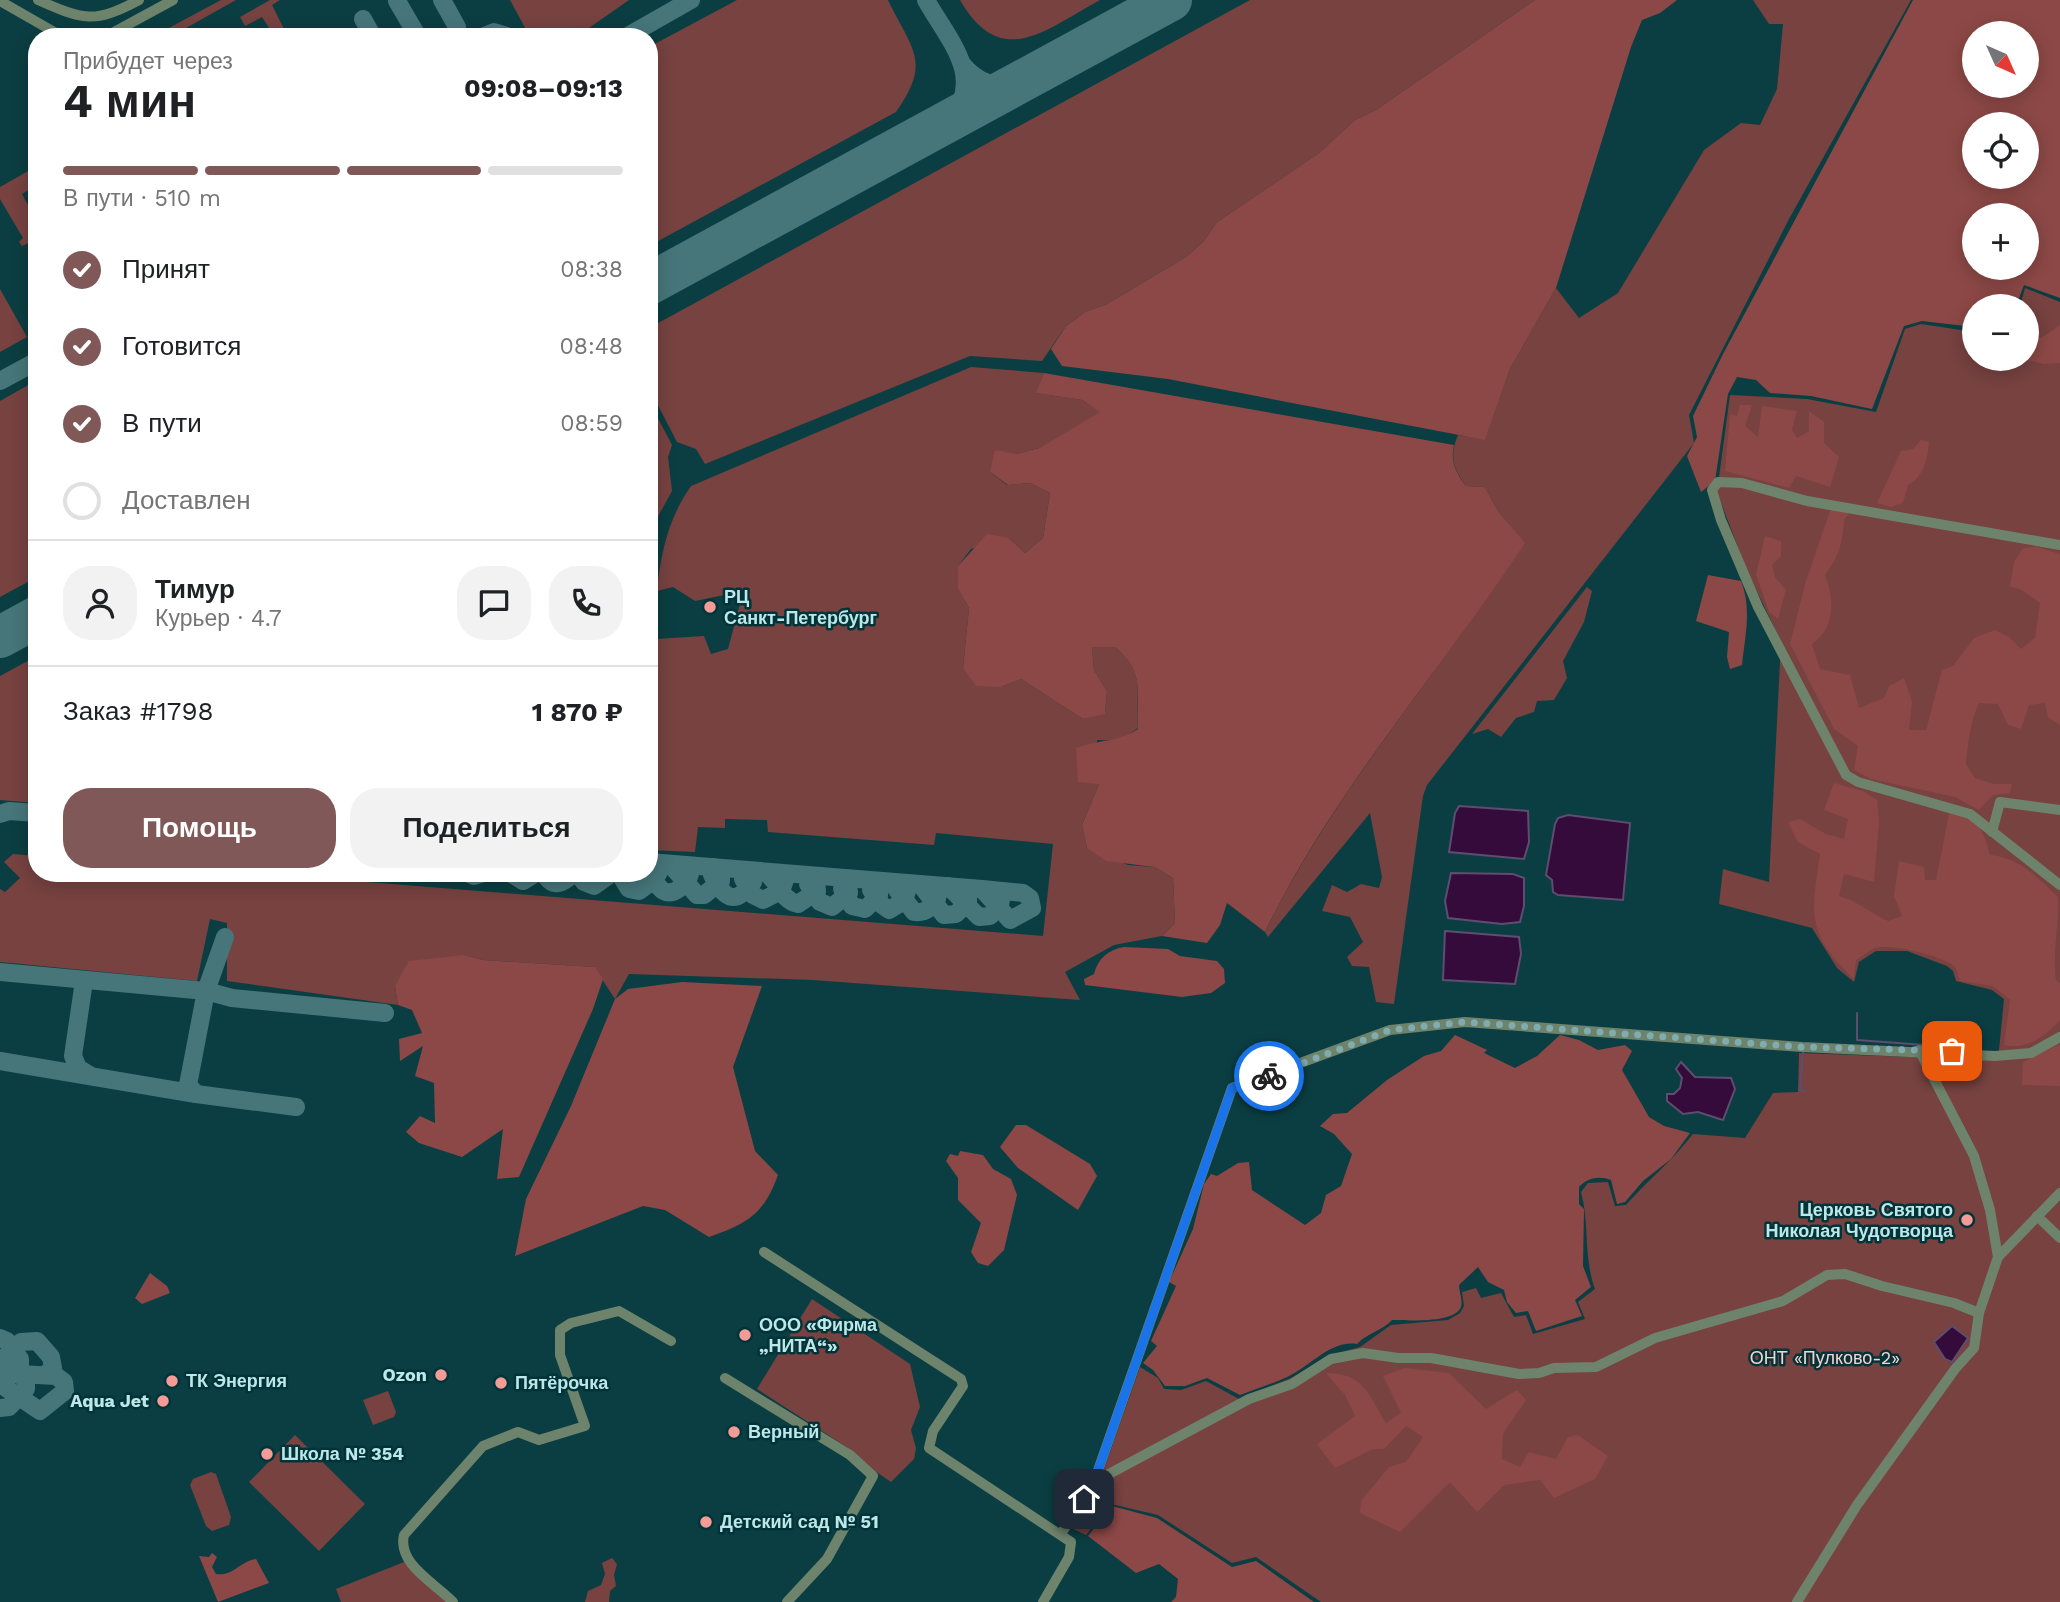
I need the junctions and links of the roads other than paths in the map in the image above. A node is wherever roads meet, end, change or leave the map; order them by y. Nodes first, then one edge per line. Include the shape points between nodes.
1 (38, 0) edge
2 (139, 0) edge
3 (173, 0) edge
4 (0, 1) edge
5 (47, 28) edge
6 (122, 28) edge
7 (2060, 545) edge
8 (2060, 810) edge
9 (1992, 832) junction
10 (2060, 885) edge
11 (2060, 1037) edge
12 (1919, 1050) junction
13 (2060, 1193) edge
14 (2037, 1216) junction
15 (2060, 1238) edge
16 (765, 1252) dead end
17 (1998, 1257) junction
18 (1979, 1313) junction
19 (671, 1341) dead end
20 (725, 1378) dead end
21 (1094, 1482) junction
22 (1061, 1534) junction
23 (453, 1602) edge
24 (787, 1602) edge
25 (1043, 1602) edge
26 (1797, 1602) edge

1 - 2 street via 99,18
3 - 6 street
4 - 5 street
7 - 9 street via 1807,501 1742,483 1718,482 1712,490 1758,607 1843,771 1858,782 1970,814
8 - 9 street via 2000,802
9 - 10 street
11 - 12 street via 2015,1056
12 - 17 street via 1974,1156
12 - 21 street via 1802,1047 1465,1022 1390,1030 1232,1088
13 - 14 street
14 - 15 street
14 - 17 street
16 - 22 street via 961,1378 963,1386 929,1441 933,1453
17 - 18 street
18 - 21 street via 1845,1274 1827,1275 1783,1301 1655,1338 1596,1367 1554,1367 1519,1374 1431,1358 1363,1353 1331,1359 1292,1384 1249,1399
18 - 26 street via 1974,1348 1857,1505
19 - 23 street via 619,1311 570,1323 560,1330 560,1355 585,1426 539,1440 518,1432 483,1446 404,1535 401,1548 406,1559
20 - 24 street via 850,1455 873,1476 827,1559
21 - 22 street
22 - 25 street via 1070,1542 1069,1557

